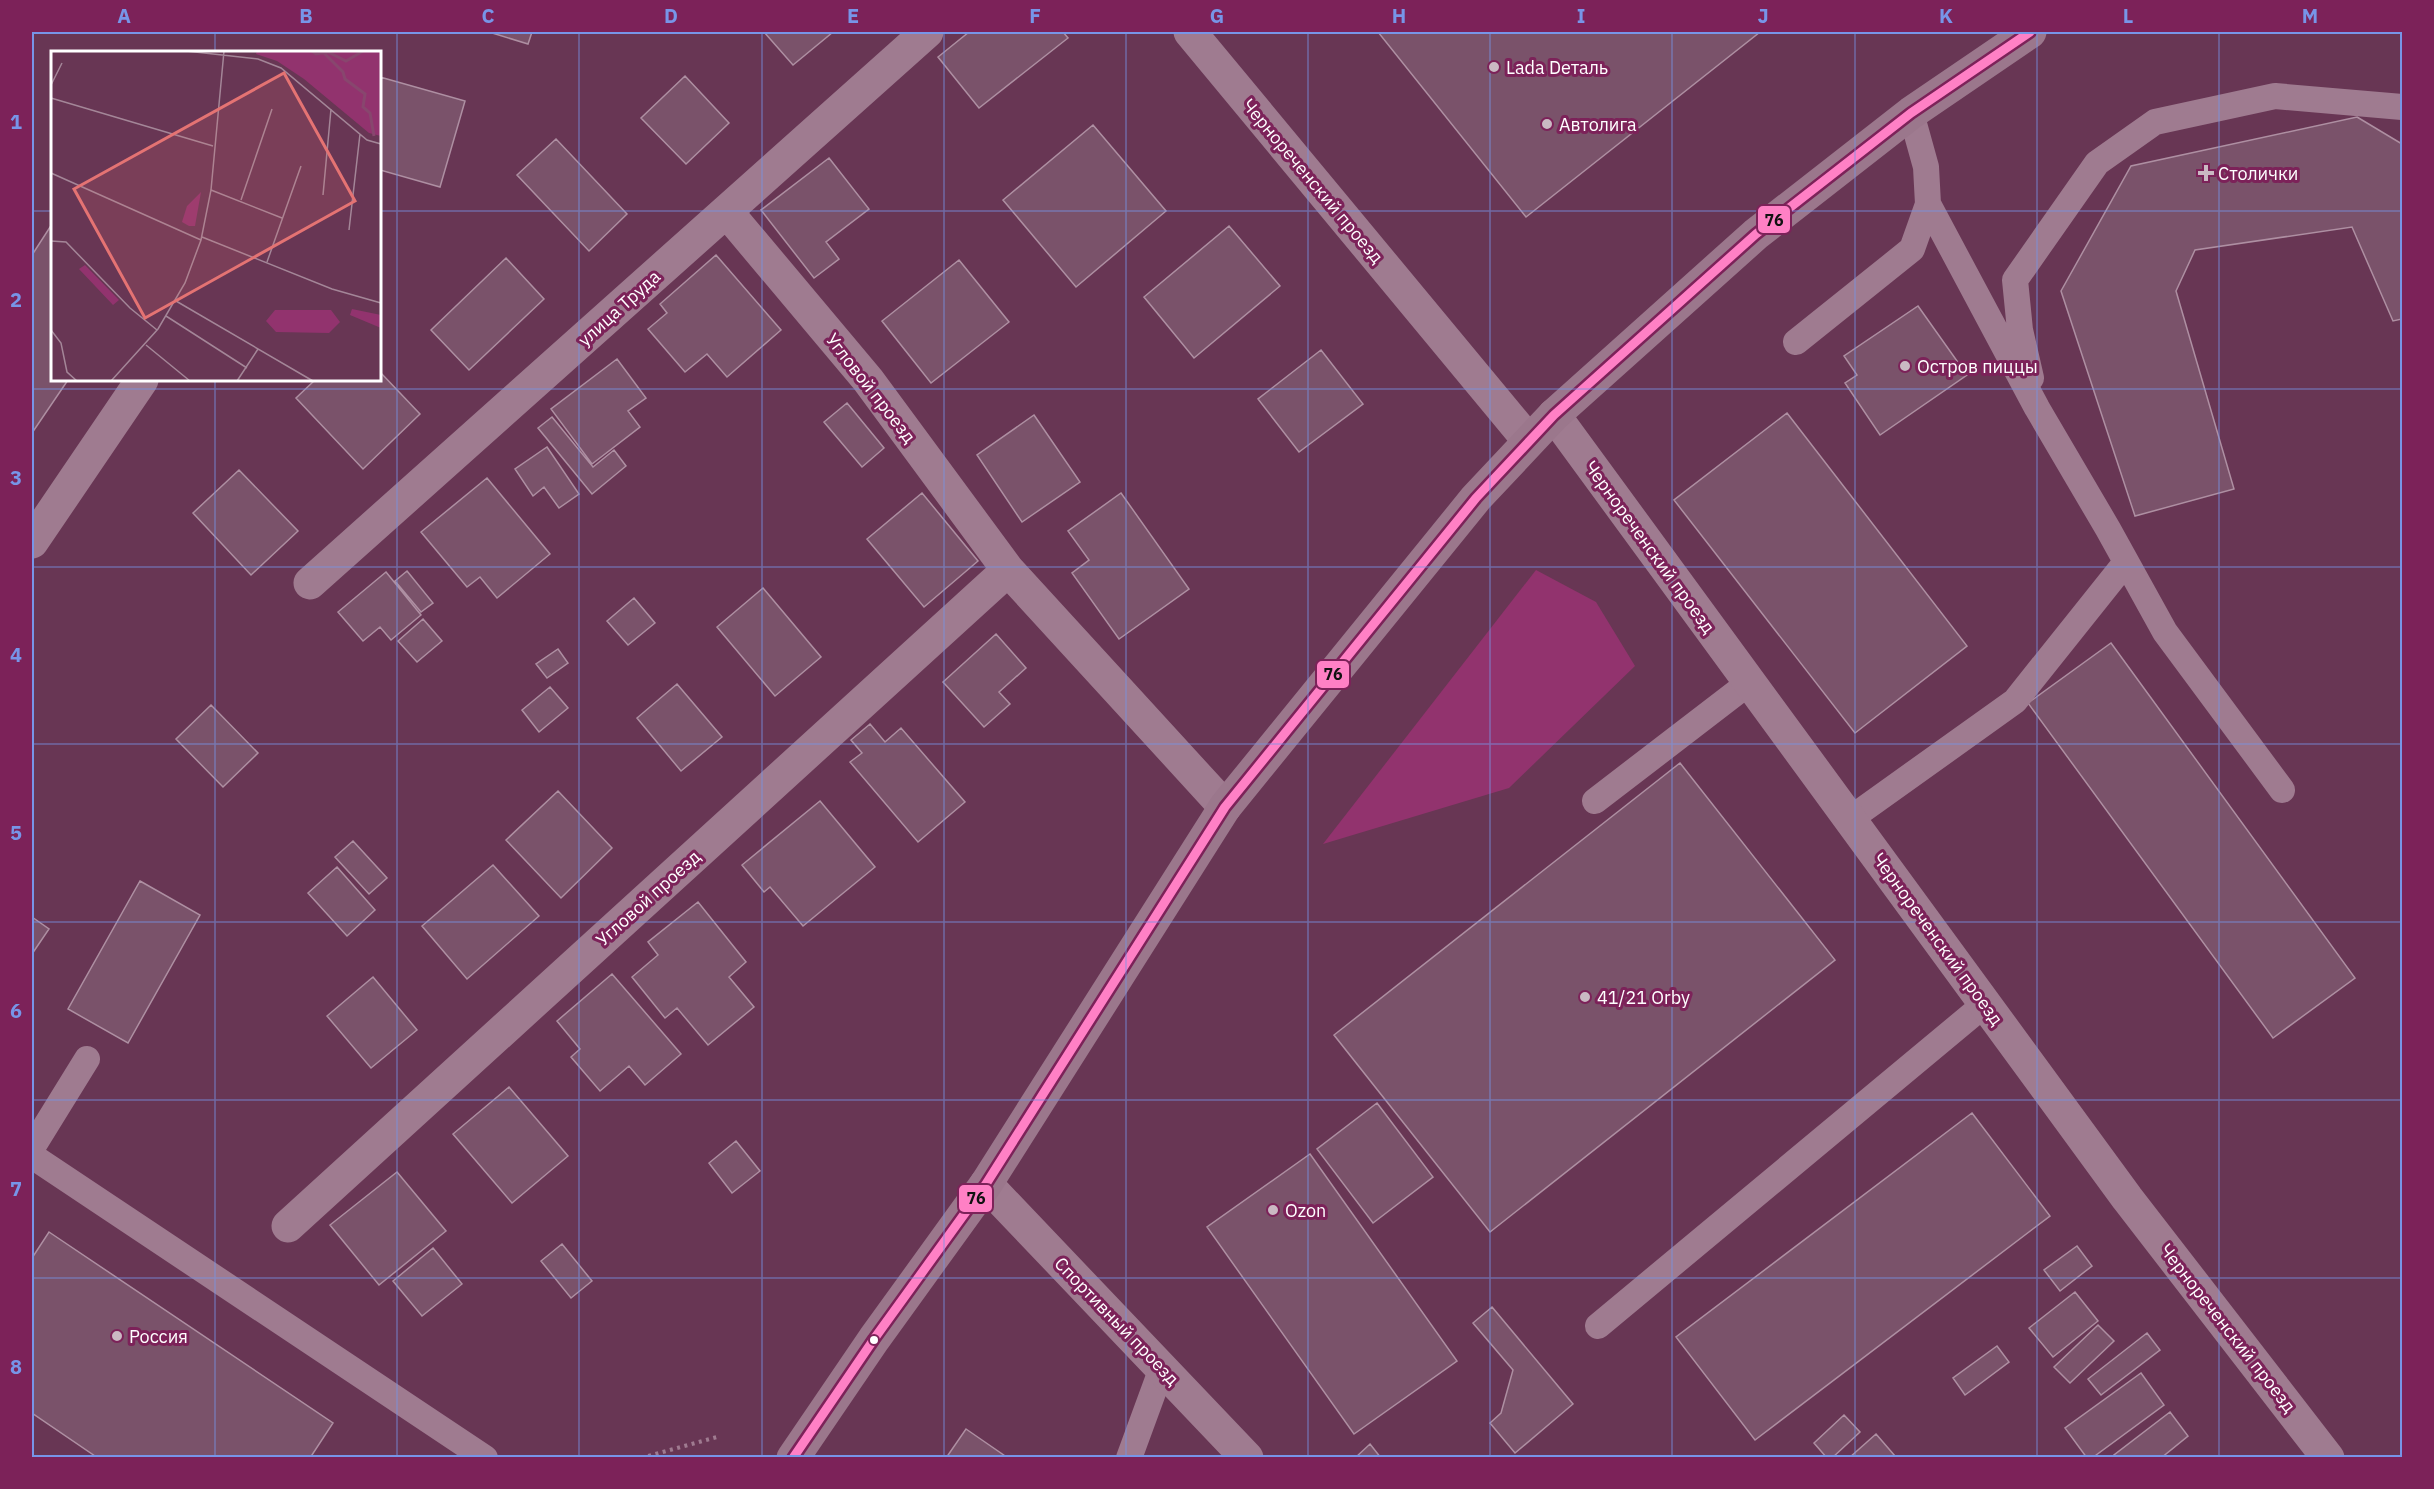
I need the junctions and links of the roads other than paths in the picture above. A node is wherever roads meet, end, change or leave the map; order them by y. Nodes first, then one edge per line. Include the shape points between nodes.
1 (927, 32) edge
2 (1190, 32) edge
3 (2030, 32) edge
4 (2403, 107) edge
5 (1911, 113) junction
6 (1928, 204) junction
7 (727, 212) junction
8 (1797, 342) dead end
9 (141, 381) edge
10 (2037, 408) junction
11 (1554, 415) junction
12 (1529, 441) junction
13 (32, 542) edge
14 (2126, 562) junction
15 (1008, 570) junction
16 (310, 583) dead end
17 (1750, 682) junction
18 (2282, 790) dead end
19 (1595, 801) dead end
20 (1225, 807) junction
21 (1850, 819) junction
22 (1985, 1004) junction
23 (87, 1059) dead end
24 (32, 1148) edge
25 (32, 1156) edge
26 (986, 1184) junction
27 (288, 1226) dead end
28 (1598, 1326) dead end
29 (1161, 1368) junction
30 (485, 1458) edge
31 (794, 1458) edge
32 (1129, 1458) edge
33 (1247, 1458) edge
34 (2328, 1458) edge

1 - 7 street, улица Труда
2 - 12 street, Чернореченский проезд
3 - 5 main road
4 - 10 lane via 2276,96 2155,122 2097,163 2015,280 2020,330
5 - 6 lane via 1926,167
5 - 11 main road via 1756,234
6 - 8 lane via 1912,249
6 - 10 lane
7 - 15 street, Угловой проезд via 868,380
7 - 16 street, улица Труда
9 - 13 street
10 - 14 lane
11 - 12 main road
11 - 17 street, Чернореченский проезд
12 - 20 main road via 1476,498
14 - 18 lane via 2164,632
14 - 21 lane via 2015,701
15 - 20 street, Угловой проезд
15 - 27 street, Угловой проезд
17 - 19 lane
17 - 21 street, Чернореченский проезд
20 - 26 main road
21 - 22 street, Чернореченский проезд
22 - 28 lane
22 - 34 street, Чернореченский проезд via 2127,1198
23 - 24 lane
25 - 30 lane
26 - 29 street, Спортивный проезд
26 - 31 main road
29 - 32 lane
29 - 33 street, Спортивный проезд

